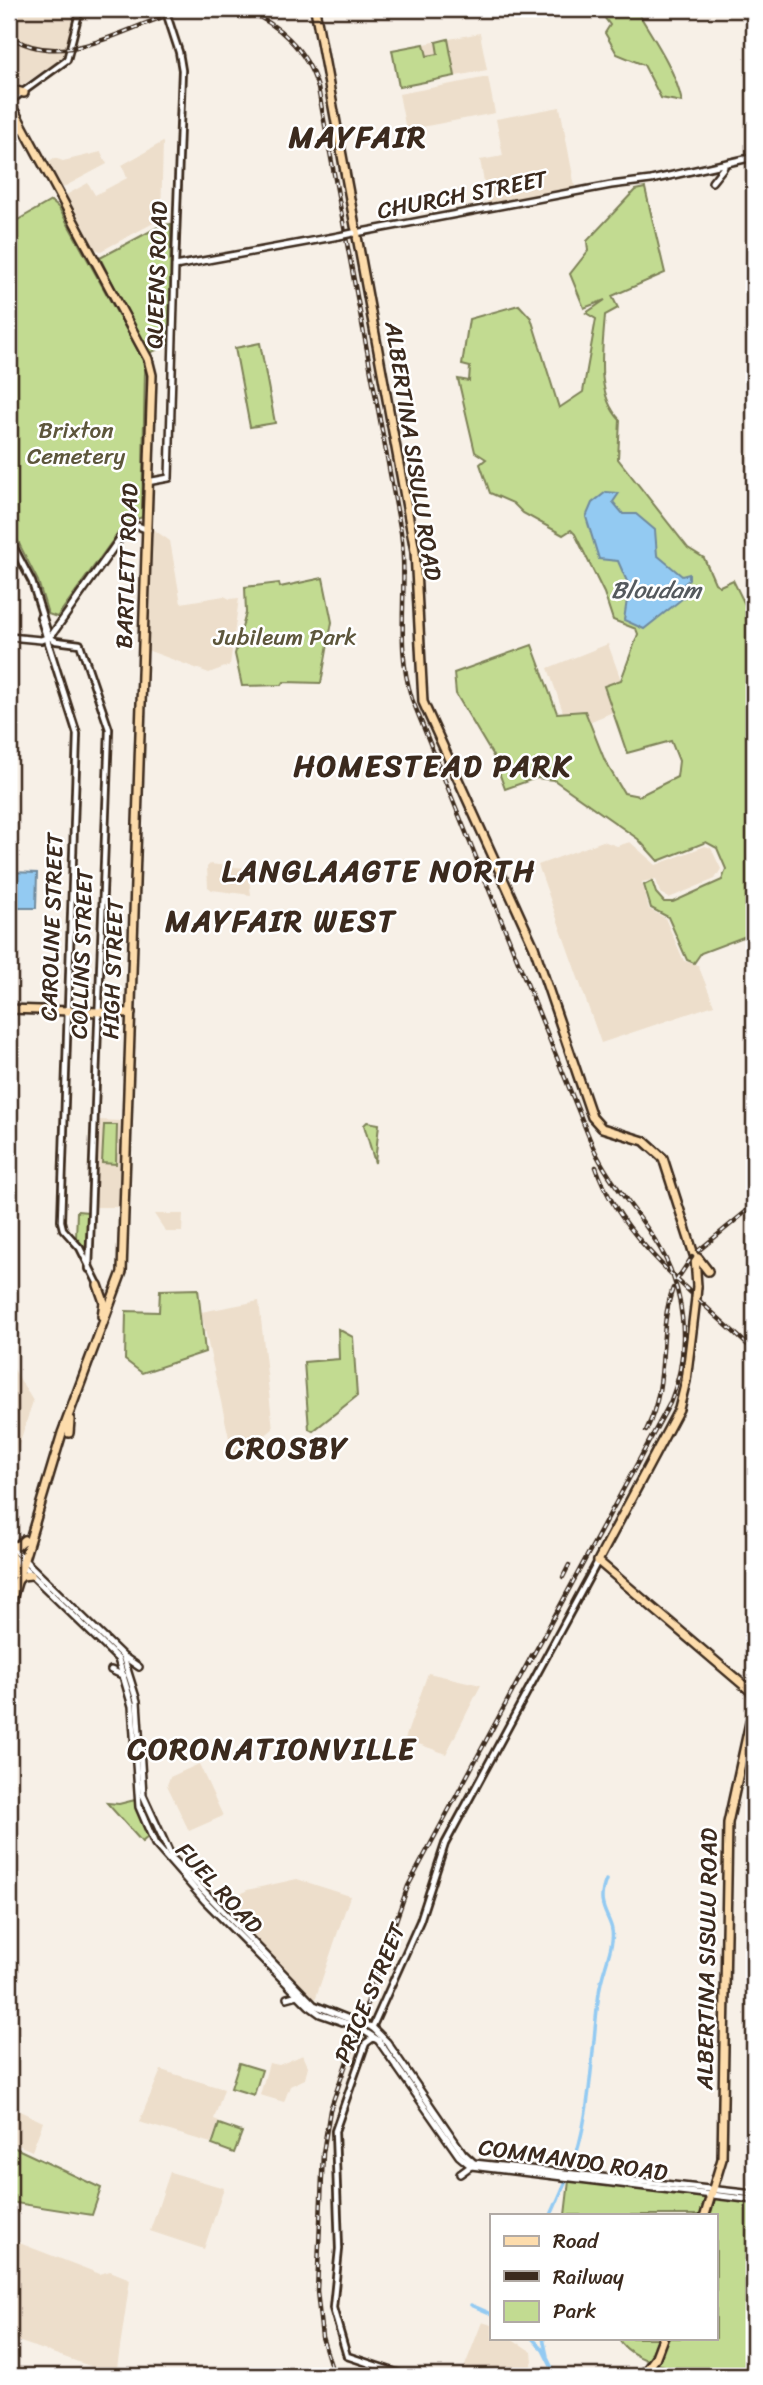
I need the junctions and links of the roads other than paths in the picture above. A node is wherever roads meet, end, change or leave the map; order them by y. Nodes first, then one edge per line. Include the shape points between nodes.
1 (80, 9) edge
2 (165, 9) edge
3 (315, 9) edge
4 (746, 9) edge
5 (754, 12) edge
6 (9, 89) edge
7 (24, 93) junction
8 (9, 102) edge
9 (9, 112) edge
10 (754, 157) edge
11 (729, 164) junction
12 (712, 182) dead end
13 (58, 196) junction
14 (354, 233) junction
15 (175, 266) junction
16 (148, 482) junction
17 (149, 533) junction
18 (9, 538) edge
19 (47, 636) junction
20 (9, 637) edge
21 (142, 667) joint
22 (9, 1009) edge
23 (67, 1011) junction
24 (98, 1012) junction
25 (129, 1013) junction
26 (686, 1230) junction
27 (89, 1270) junction
28 (697, 1283) junction
29 (98, 1285) junction
30 (110, 1301) junction
31 (101, 1320) junction
32 (70, 1412) junction
33 (69, 1433) dead end
34 (24, 1540) junction
35 (9, 1545) edge
36 (17, 1559) edge
37 (598, 1561) junction
38 (31, 1576) junction
39 (16, 1578) junction
40 (9, 1593) edge
41 (9, 1609) edge
42 (120, 1656) junction
43 (127, 1676) junction
44 (754, 1694) edge
45 (754, 1704) edge
46 (298, 1995) junction
47 (287, 1998) dead end
48 (354, 2023) junction
49 (371, 2030) junction
50 (379, 2040) junction
51 (366, 2043) junction
52 (471, 2166) junction
53 (460, 2174) dead end
54 (713, 2191) junction
55 (754, 2193) edge
56 (754, 2200) edge
57 (705, 2214) edge
58 (662, 2340) edge
59 (407, 2376) edge
60 (642, 2376) edge

1 - 7 street via 67,60
2 - 15 street, QUEENS ROAD, bridge via 182,65
3 - 14 main road, ALBERTINA SISULU ROAD
4 - 5 highway
6 - 7 main road
7 - 8 street
8 - 13 main road
9 - 13 main road
10 - 11 main road, CHURCH STREET
11 - 12 main road
11 - 14 main road, CHURCH STREET
13 - 16 main road, BARTLETT ROAD via 150,367
14 - 15 main road, CHURCH STREET, bridge
14 - 26 main road, ALBERTINA SISULU ROAD via 417,570 419,671 425,709 534,947 592,1117 602,1128 644,1141 660,1154
15 - 16 main road, QUEENS ROAD via 169,478
16 - 17 main road, BARTLETT ROAD
17 - 19 main road via 131,527 124,532
17 - 21 main road, BARTLETT ROAD
18 - 19 street, CAROLINE STREET via 32,582
19 - 20 main road
19 - 23 street, CAROLINE STREET via 77,734
19 - 24 street, COLLINS STREET via 80,644 108,729
21 - 25 main road, HIGH STREET
22 - 23 main road
23 - 24 main road
23 - 27 street, CAROLINE STREET via 61,1221
24 - 25 main road
24 - 27 street, COLLINS STREET
25 - 30 main road, HIGH STREET via 120,1272
26 - 28 main road, ALBERTINA SISULU ROAD
26 - 28 main road via 709,1273
27 - 29 street
28 - 37 main road, ALBERTINA SISULU ROAD, bridge via 676,1416
29 - 30 street
29 - 31 main road via 104,1302
30 - 31 main road
30 - 32 main road
31 - 34 main road
32 - 33 main road
32 - 36 main road
34 - 35 main road
34 - 36 main road
35 - 36 main road
36 - 38 main road
36 - 39 main road
36 - 39 main road
36 - 42 main road via 116,1645
37 - 44 main road
37 - 49 street, PRICE STREET via 445,1844 417,1926
38 - 39 main road
38 - 42 main road
39 - 40 main road
39 - 41 main road
42 - 43 main road, FUEL ROAD
42 - 43 main road via 113,1670
42 - 43 main road via 139,1667
43 - 46 main road, FUEL ROAD via 138,1803 152,1839
43 - 48 main road, FUEL ROAD via 137,1704 143,1795 171,1856 314,2005
45 - 54 main road, ALBERTINA SISULU ROAD via 728,1823 722,2159
46 - 47 main road
46 - 48 main road, FUEL ROAD via 317,2012
48 - 49 main road, FUEL ROAD, bridge
49 - 50 main road, COMMANDO ROAD
49 - 51 street, PRICE STREET
49 - 54 main road, COMMANDO ROAD via 399,2059 474,2163
50 - 51 main road
50 - 52 main road, COMMANDO ROAD
51 - 59 street, PRICE STREET via 335,2131 339,2249 333,2308 349,2357
52 - 53 main road
52 - 54 main road, COMMANDO ROAD
54 - 55 main road, COMMANDO ROAD
54 - 56 main road, COMMANDO ROAD
54 - 57 main road, ALBERTINA SISULU ROAD
58 - 60 main road

